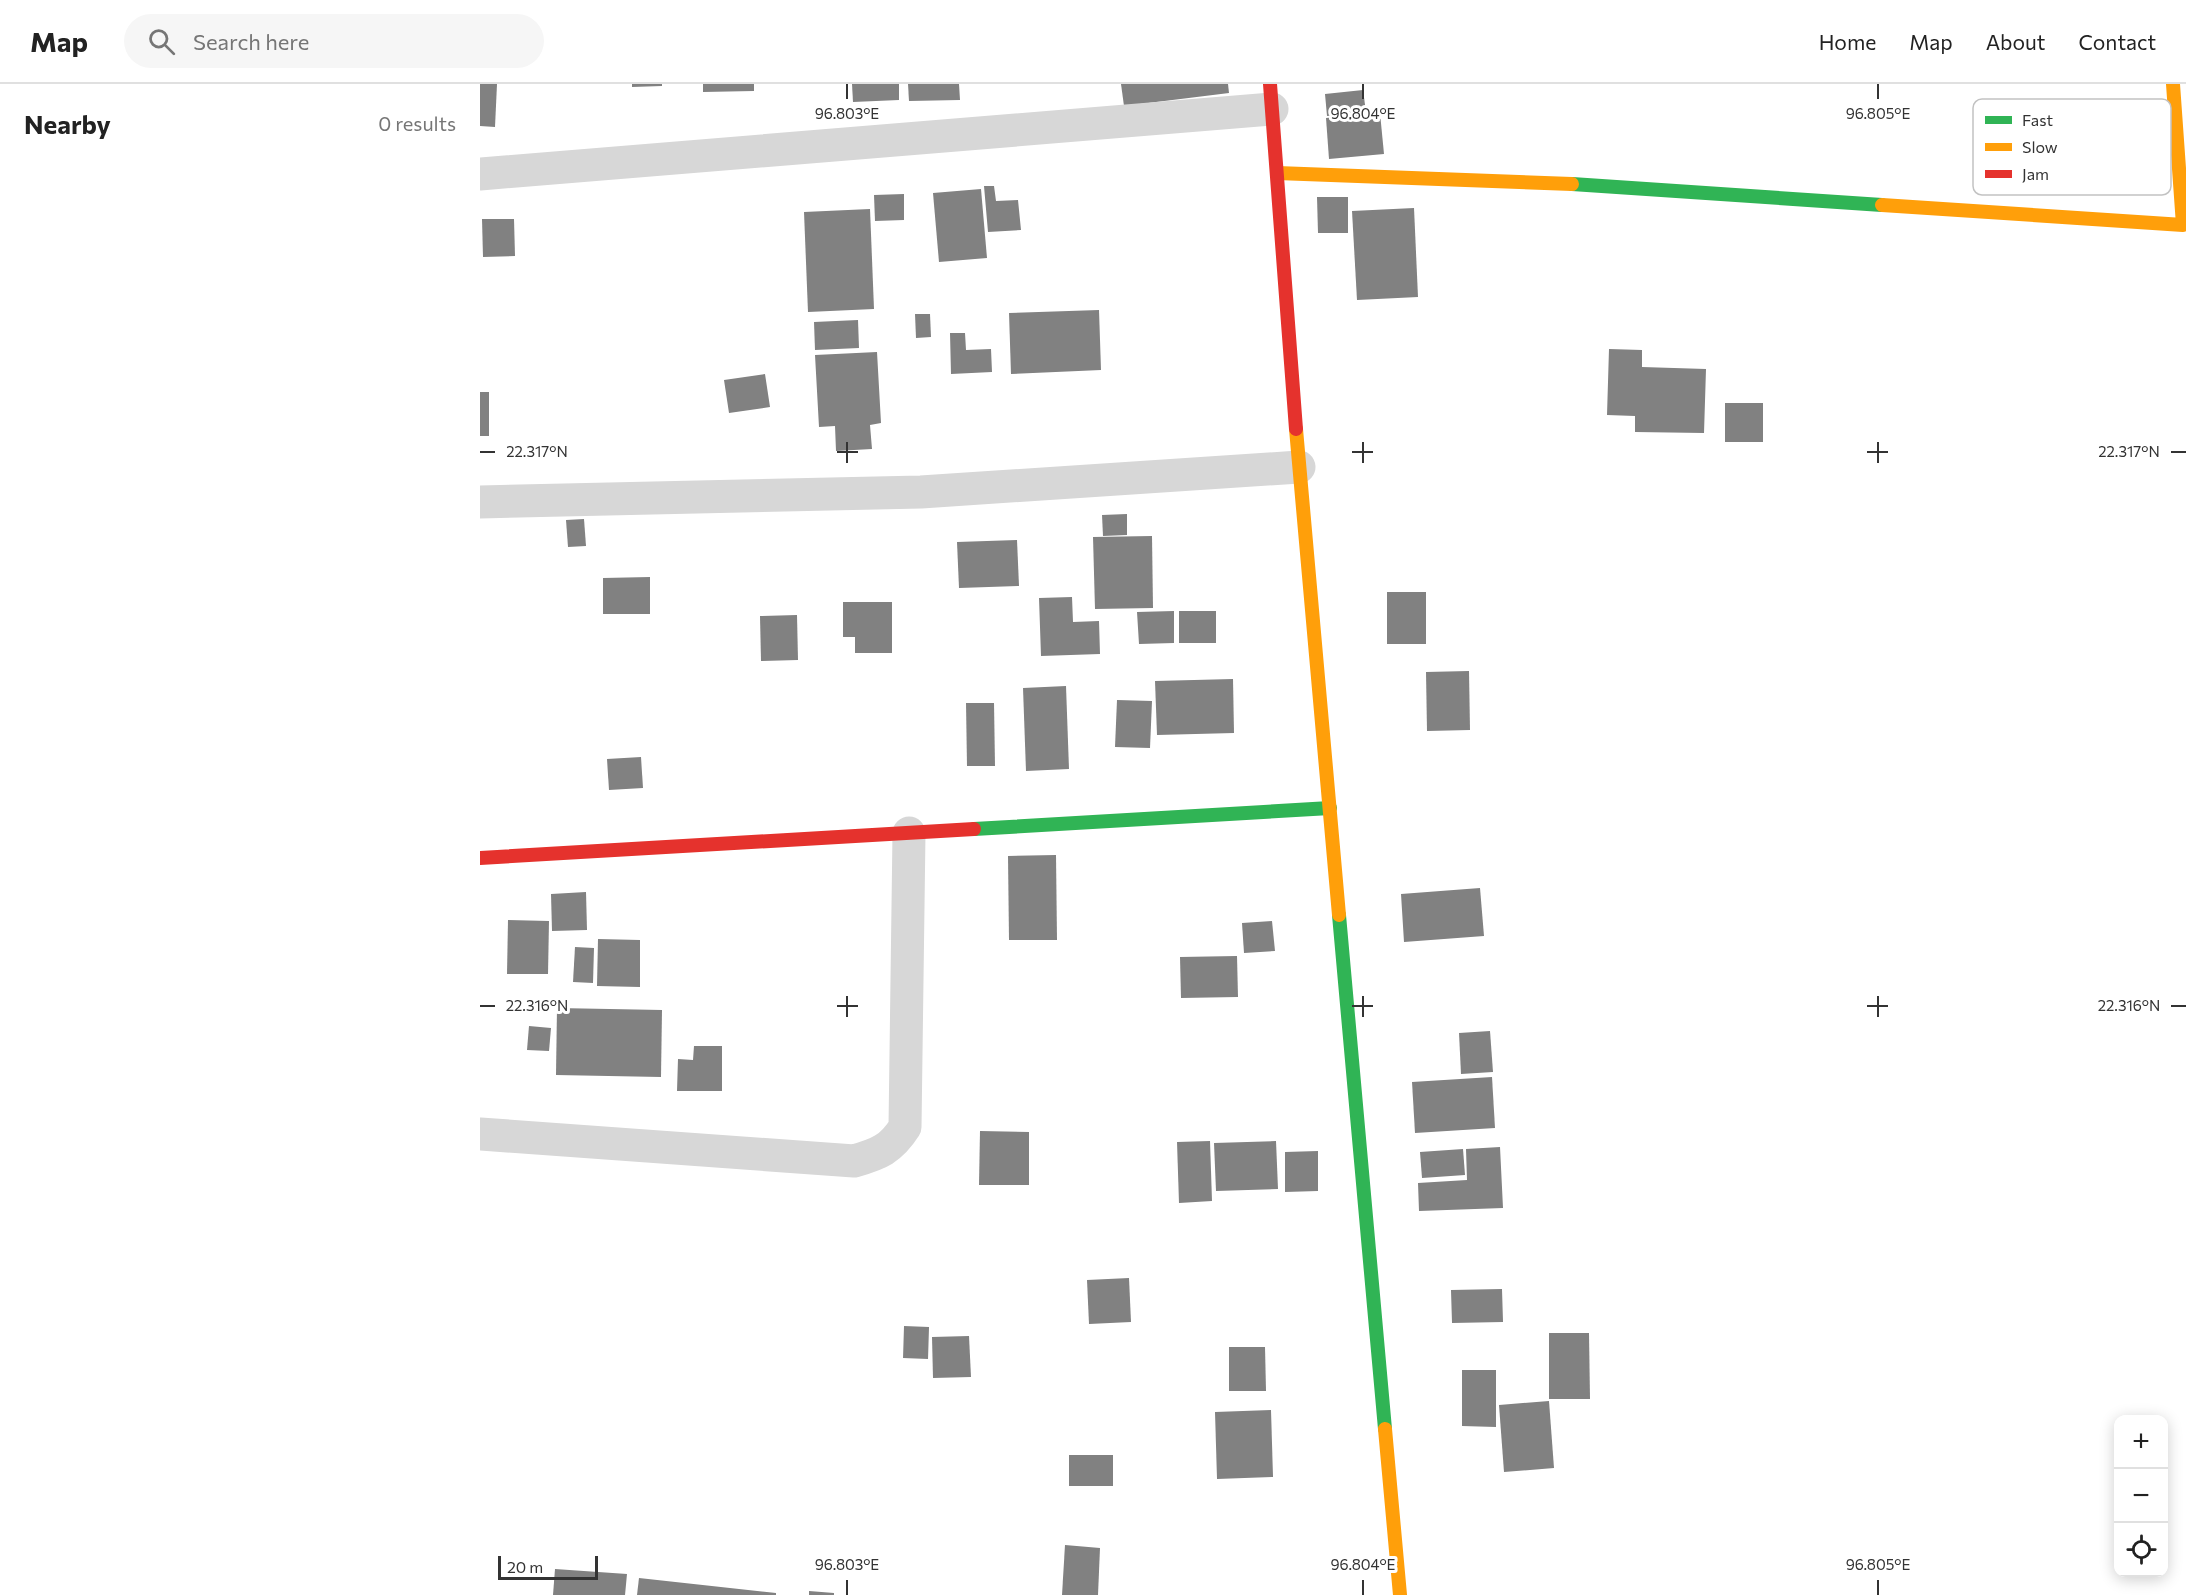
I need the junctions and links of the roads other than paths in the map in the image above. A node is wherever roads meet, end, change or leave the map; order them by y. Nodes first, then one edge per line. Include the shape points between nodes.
1 (2173, 84) edge
2 (1271, 97) edge
3 (1277, 172) junction
4 (480, 174) edge
5 (2185, 227) edge
6 (1299, 467) junction
7 (480, 502) edge
8 (1330, 808) junction
9 (909, 833) junction
10 (480, 858) edge
11 (480, 1134) edge
12 (1400, 1595) edge

1 - 5 main road
2 - 3 main road
2 - 4 street
3 - 5 main road via 1585,185
3 - 6 main road
6 - 7 street via 921,492
6 - 8 main road
8 - 9 main road
8 - 12 main road
9 - 10 main road
9 - 11 street via 905,1127 895,1143 854,1161

